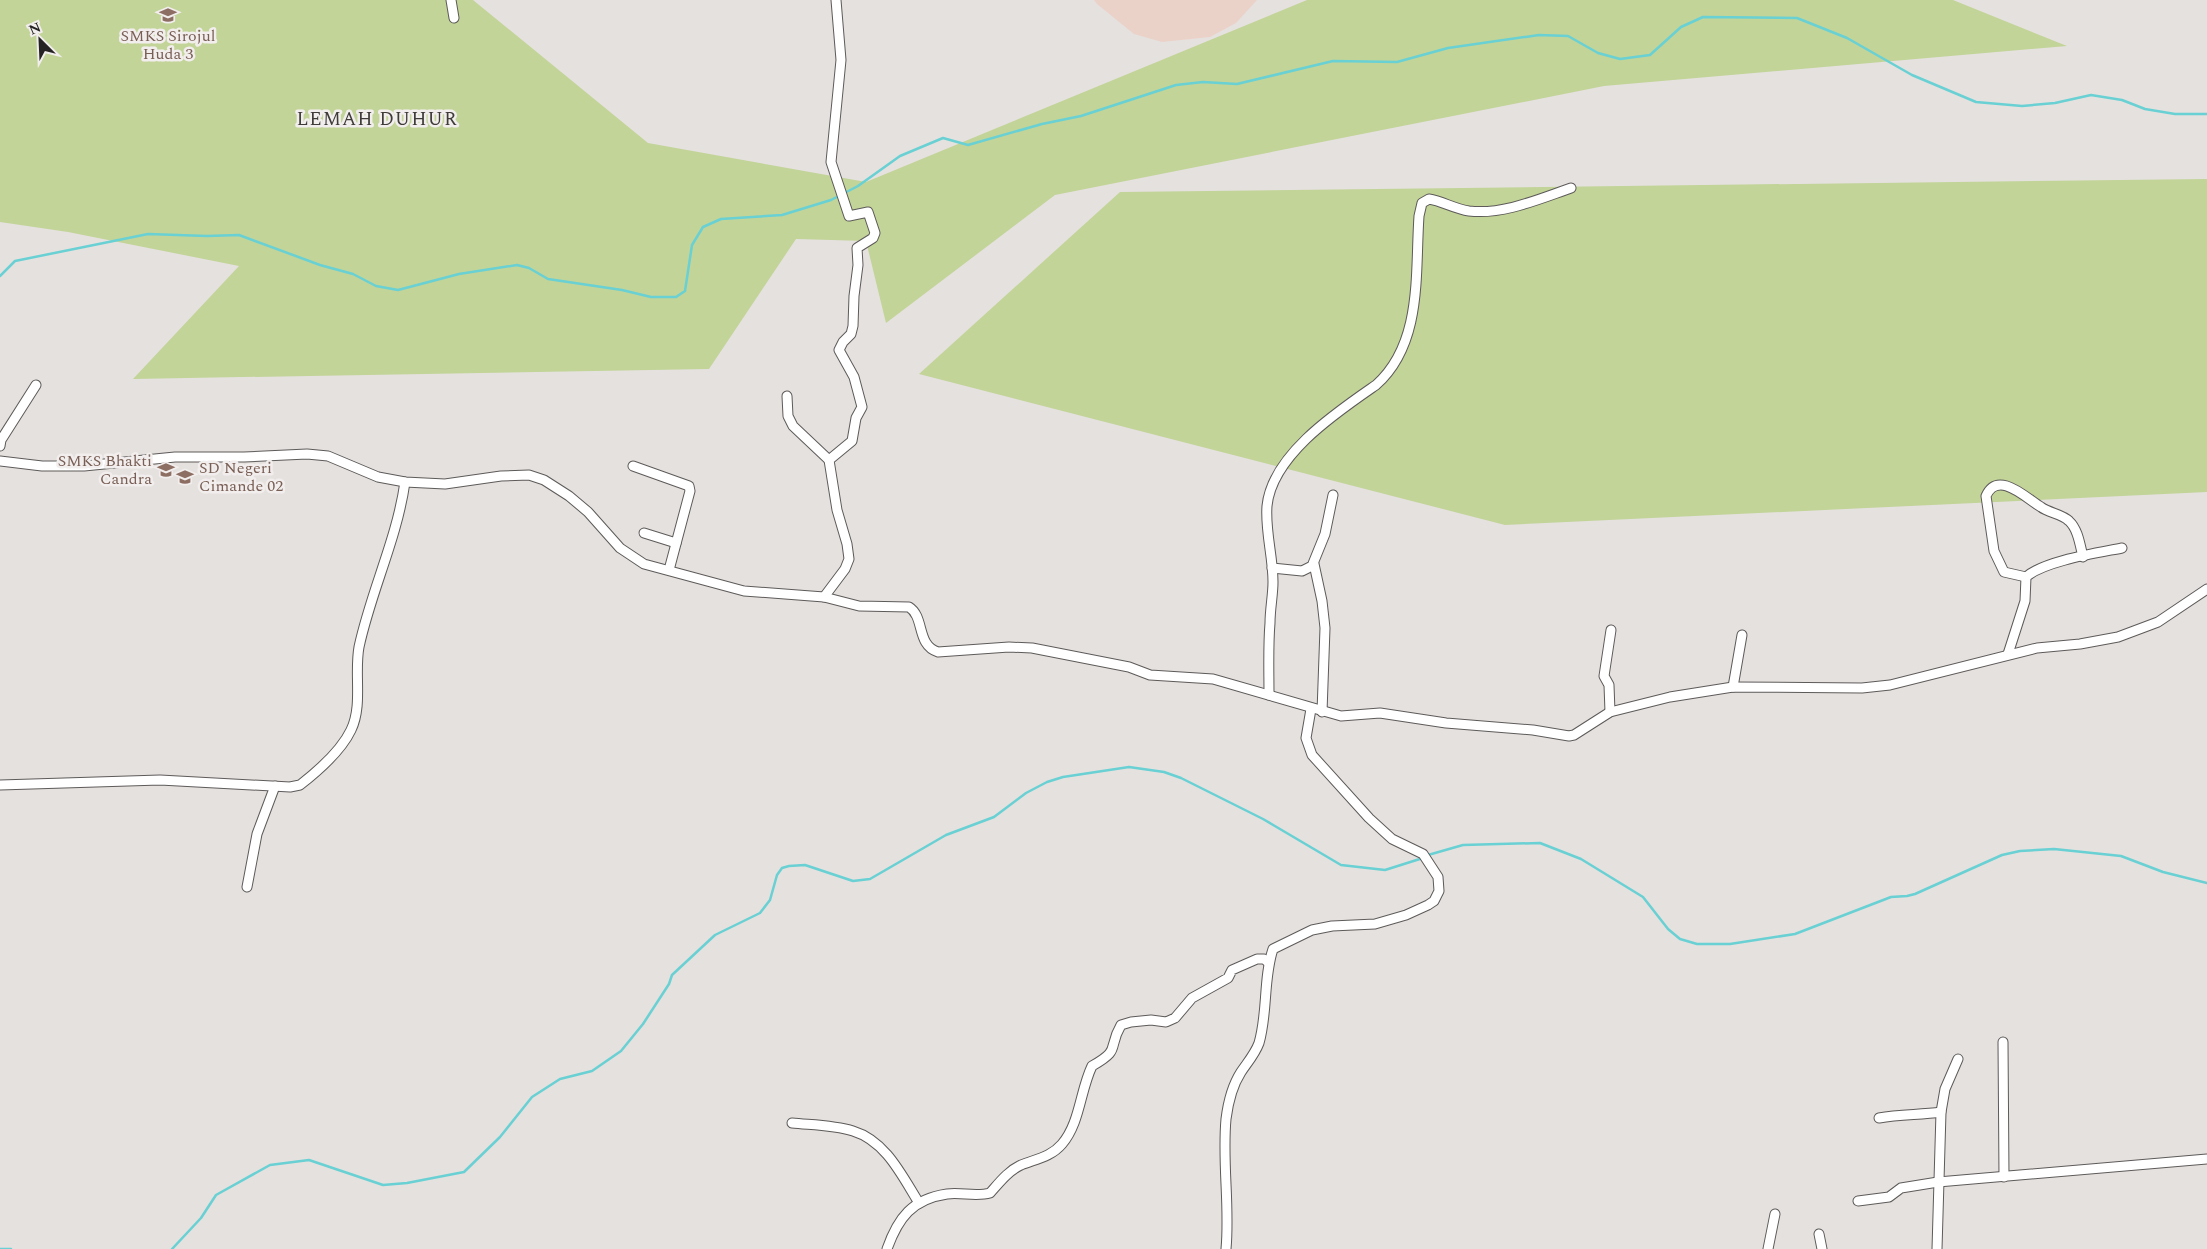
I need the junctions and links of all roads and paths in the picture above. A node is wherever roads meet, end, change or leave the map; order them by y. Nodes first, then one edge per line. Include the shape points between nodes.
1 (451, 0) edge
2 (836, 0) edge
3 (454, 18) dead end
4 (1571, 188) dead end
5 (36, 385) dead end
6 (787, 396) dead end
7 (0, 446) edge
8 (829, 460) junction
9 (0, 462) edge
10 (633, 466) dead end
11 (405, 482) junction
12 (1333, 495) dead end
13 (644, 534) dead end
14 (676, 542) junction
15 (2122, 548) dead end
16 (2083, 556) junction
17 (1314, 564) junction
18 (1272, 568) junction
19 (669, 570) junction
20 (2026, 577) junction
21 (2207, 589) edge
22 (824, 597) junction
23 (1612, 630) dead end
24 (1742, 635) dead end
25 (2008, 654) junction
26 (1734, 687) junction
27 (1268, 695) junction
28 (1311, 709) junction
29 (1322, 712) junction
30 (1610, 712) junction
31 (0, 785) edge
32 (275, 786) junction
33 (247, 887) dead end
34 (1269, 963) junction
35 (2002, 1042) dead end
36 (1958, 1059) dead end
37 (1941, 1112) junction
38 (1879, 1118) dead end
39 (792, 1123) dead end
40 (2207, 1159) edge
41 (2004, 1176) junction
42 (1938, 1182) junction
43 (1858, 1201) dead end
44 (919, 1203) junction
45 (1774, 1214) dead end
46 (1819, 1234) dead end
47 (887, 1249) edge
48 (1226, 1249) edge
49 (1768, 1249) edge
50 (1822, 1249) edge
51 (1937, 1249) edge

1 - 3 street
2 - 8 street via 840,60 831,162 849,216 868,212 875,233 873,238 857,248 853,326 839,350 854,377 862,407 856,418 852,441
4 - 18 street via 1513,207 1484,212 1455,209 1429,199 1422,203 1414,307 1406,342 1385,377 1301,443 1275,480 1267,504
5 - 7 street
6 - 8 street via 788,416 793,426
8 - 22 street via 849,559
9 - 11 street via 84,466 175,457 307,454 328,456 378,477
10 - 14 street via 689,486
11 - 19 street via 445,484 509,475 535,476 581,505 620,548 634,558
11 - 32 street via 396,528 377,580 360,646 356,714 351,730 336,751 300,785
12 - 17 street via 1325,534
13 - 14 street
14 - 19 street
15 - 16 street
16 - 20 street via 2033,570
16 - 20 street via 2069,520 2042,508 2013,487 1994,487 1986,496 1994,551 2004,572
17 - 18 street via 1305,571
17 - 29 street via 1326,628
18 - 27 street
19 - 22 street via 744,591
20 - 25 street via 2026,601
21 - 25 street via 2158,622 2118,637
22 - 27 street via 859,606 909,607 915,612 926,643 938,652 1032,648 1129,667 1150,675 1213,679
23 - 30 street via 1604,676 1609,685
24 - 26 street
25 - 26 street via 1890,685 1862,688
26 - 30 street via 1670,697
27 - 28 street
28 - 29 street
28 - 34 street via 1306,738 1312,755 1392,839 1425,856 1438,877 1439,885 1436,897 1428,905 1375,924 1312,930 1273,949
29 - 30 street via 1348,717 1380,712 1446,723 1569,736
31 - 32 street via 169,780
32 - 33 street via 257,834
34 - 44 street via 1257,959 1232,970 1228,978 1192,998 1175,1018 1166,1022 1151,1020 1122,1025 1109,1056 1092,1066 1074,1123 1062,1143 1052,1152 1011,1172 990,1193 947,1194
34 - 48 street via 1259,1041 1236,1080 1227,1117
35 - 41 street
36 - 37 street via 1945,1089
37 - 38 street
37 - 42 street
39 - 44 street via 849,1130 871,1140 896,1166
40 - 41 street
41 - 42 street
42 - 43 street via 1901,1188 1889,1197
42 - 51 street
44 - 47 street via 899,1221
45 - 49 street
46 - 50 street

